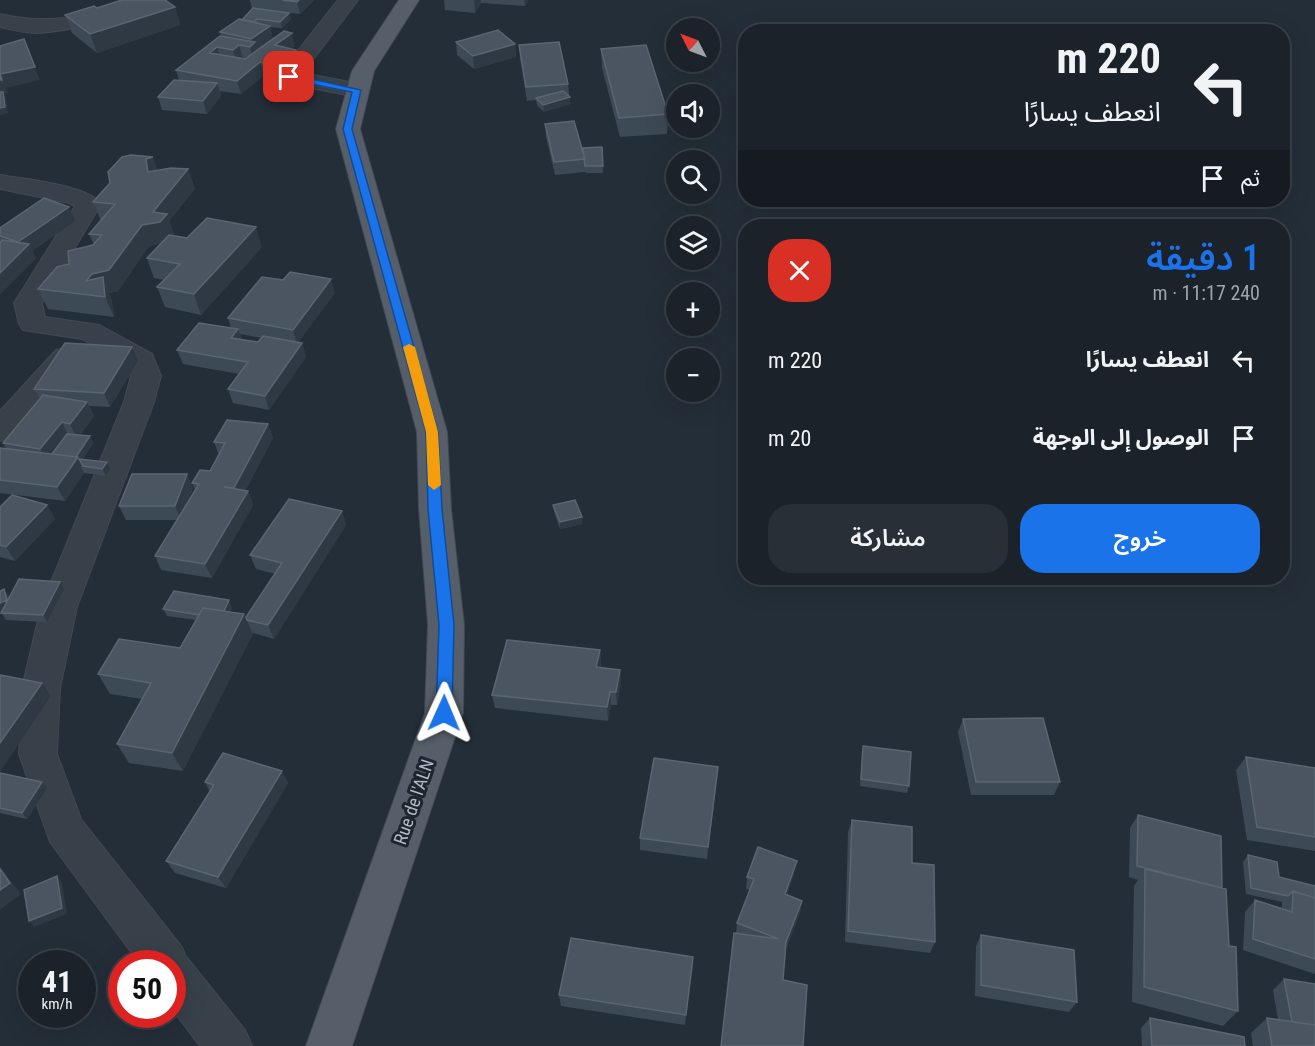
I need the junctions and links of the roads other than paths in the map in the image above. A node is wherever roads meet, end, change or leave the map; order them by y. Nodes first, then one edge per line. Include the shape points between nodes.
1 (156, 0) edge
2 (348, 0) edge
3 (409, 0) edge
4 (3, 25) edge
5 (357, 90) junction
6 (5, 190) edge
7 (89, 331) junction
8 (0, 430) edge
9 (156, 950) edge
10 (186, 990) edge
11 (229, 1046) edge
12 (329, 1046) edge

1 - 4 street via 65,24
2 - 5 street via 289,77
3 - 5 main road, Rue de l'ALN via 363,71
5 - 12 main road, Rue de l'ALN via 348,129 432,432 446,625 444,713
6 - 7 street via 76,197 89,204 28,303 33,324
7 - 8 street
7 - 9 street via 142,361 146,376 58,607 41,688 38,754 64,829
10 - 11 street

